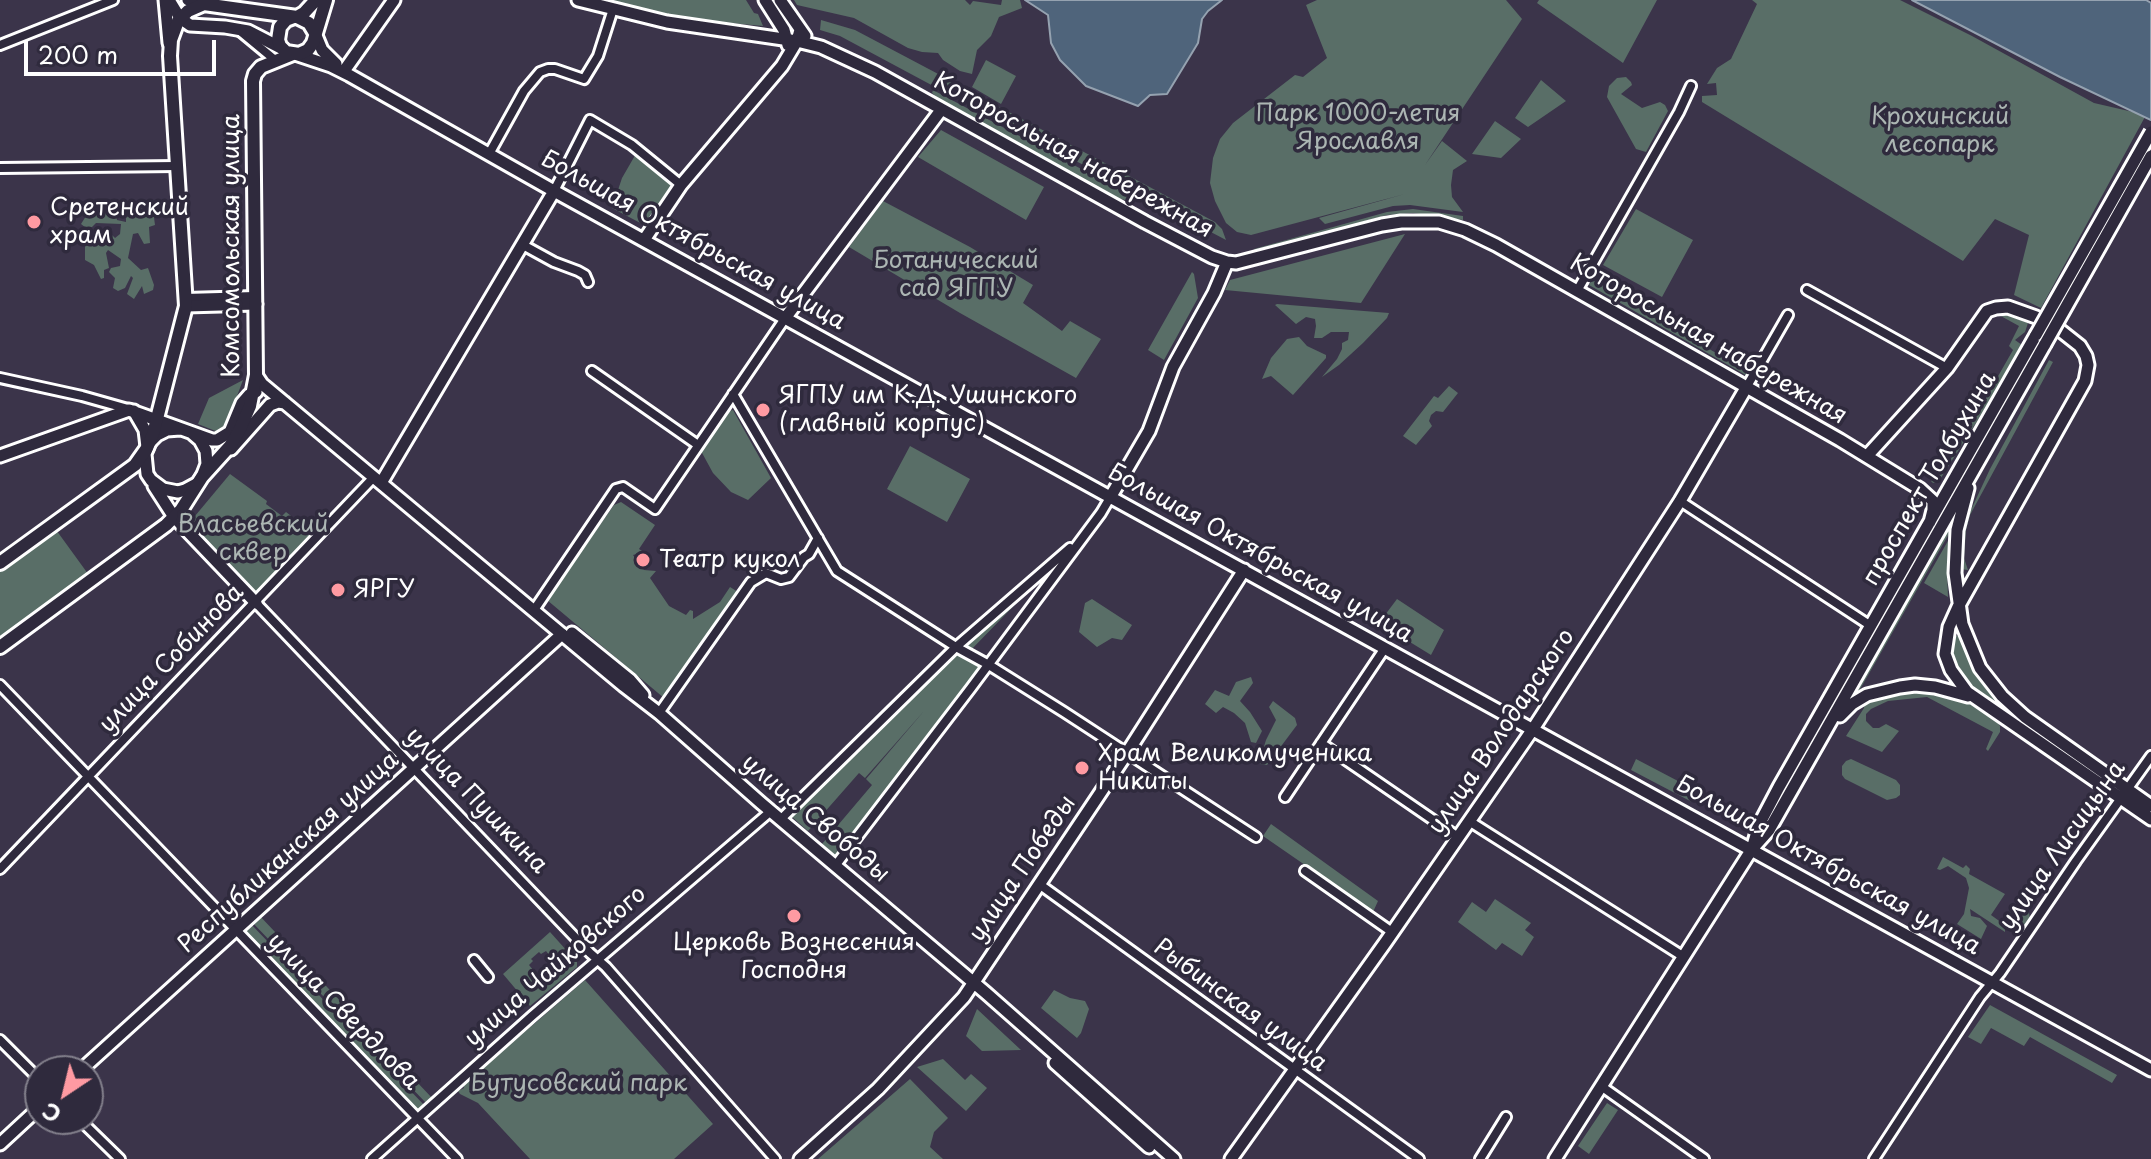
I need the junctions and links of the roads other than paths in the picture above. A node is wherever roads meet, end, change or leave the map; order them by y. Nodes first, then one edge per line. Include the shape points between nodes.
1 (113, 0) edge
2 (167, 0) edge
3 (188, 0) edge
4 (316, 0) edge
5 (326, 0) edge
6 (394, 0) edge
7 (578, 0) edge
8 (765, 0) edge
9 (780, 0) edge
10 (204, 4) junction
11 (613, 9) junction
12 (296, 17) junction
13 (180, 18) junction
14 (315, 33) junction
15 (795, 34) junction
16 (0, 45) edge
17 (359, 49) junction
18 (322, 50) junction
19 (287, 55) junction
20 (170, 56) junction
21 (342, 68) junction
22 (1691, 86) dead end
23 (941, 110) junction
24 (2151, 132) edge
25 (489, 154) junction
26 (2151, 156) edge
27 (177, 166) junction
28 (0, 168) edge
29 (681, 185) junction
30 (554, 191) junction
31 (644, 240) junction
32 (523, 245) junction
33 (1227, 262) junction
34 (588, 282) dead end
35 (1807, 290) dead end
36 (1577, 291) junction
37 (256, 300) junction
38 (186, 302) junction
39 (1788, 315) dead end
40 (786, 317) junction
41 (2041, 340) junction
42 (1947, 368) junction
43 (592, 371) dead end
44 (256, 375) junction
45 (0, 378) edge
46 (1746, 388) junction
47 (254, 392) junction
48 (733, 394) junction
49 (163, 395) junction
50 (281, 400) junction
51 (131, 410) junction
52 (158, 419) junction
53 (186, 431) junction
54 (698, 445) junction
55 (147, 448) junction
56 (224, 453) junction
57 (0, 456) edge
58 (1867, 456) junction
59 (1976, 465) junction
60 (147, 474) junction
61 (202, 477) junction
62 (1956, 478) junction
63 (378, 480) junction
64 (1920, 489) junction
65 (1111, 496) junction
66 (1680, 501) junction
67 (174, 517) junction
68 (1930, 522) junction
69 (1083, 537) junction
70 (818, 538) junction
71 (0, 563) edge
72 (1244, 570) junction
73 (1955, 573) junction
74 (1974, 579) junction
75 (256, 603) junction
76 (1958, 607) junction
77 (534, 610) junction
78 (1871, 626) junction
79 (565, 632) junction
80 (1966, 635) junction
81 (1947, 637) junction
82 (0, 647) edge
83 (956, 647) junction
84 (1385, 648) junction
85 (989, 665) junction
86 (0, 685) edge
87 (1976, 699) junction
88 (659, 713) junction
89 (1533, 729) junction
90 (1826, 732) junction
91 (1321, 743) junction
92 (1127, 753) junction
93 (2151, 756) edge
94 (415, 769) junction
95 (88, 778) junction
96 (2123, 793) junction
97 (1285, 797) dead end
98 (2151, 806) edge
99 (776, 815) junction
100 (2151, 819) edge
101 (1469, 821) junction
102 (1256, 837) dead end
103 (1458, 837) junction
104 (1752, 849) junction
105 (835, 866) junction
106 (0, 869) edge
107 (1305, 871) dead end
108 (1039, 884) junction
109 (236, 929) junction
110 (1392, 932) junction
111 (1684, 957) junction
112 (474, 960) dead end
113 (598, 960) junction
114 (488, 977) dead end
115 (1993, 982) junction
116 (972, 984) junction
117 (0, 1040) edge
118 (98, 1055) edge
119 (24, 1064) edge
120 (1294, 1070) junction
121 (2151, 1070) edge
122 (1601, 1086) junction
123 (417, 1117) junction
124 (1506, 1117) dead end
125 (24, 1122) edge
126 (95, 1135) edge
127 (0, 1144) edge
128 (120, 1159) edge
129 (372, 1159) edge
130 (457, 1159) edge
131 (775, 1159) edge
132 (800, 1159) edge
133 (1163, 1159) edge
134 (1174, 1159) edge
135 (1231, 1159) edge
136 (1419, 1159) edge
137 (1480, 1159) edge
138 (1555, 1159) edge
139 (1704, 1159) edge
140 (1874, 1159) edge

1 - 16 street
2 - 13 main road
2 - 20 main road
3 - 10 main road
4 - 12 main road
5 - 14 main road
6 - 17 main road
7 - 11 main road, Которосльная набережная
8 - 15 main road via 780,24
9 - 15 main road
10 - 12 main road
10 - 13 main road
11 - 15 main road, Которосльная набережная via 667,22
11 - 25 street via 598,56 584,79 555,69 540,72
12 - 14 main road
12 - 19 main road via 278,31
13 - 19 main road, Большая Октябрьская улица via 190,25 237,28
13 - 20 main road
14 - 18 main road, Большая Октябрьская улица
14 - 19 main road via 308,50
15 - 23 main road, Которосльная набережная
15 - 29 main road via 787,58
17 - 18 main road via 342,59
17 - 21 main road
18 - 21 main road, Большая Октябрьская улица
19 - 21 main road, Большая Октябрьская улица
19 - 37 main road, Комсомольская улица via 254,76
20 - 27 main road
21 - 25 main road, Большая Октябрьская улица
22 - 36 street
23 - 33 main road, Которосльная набережная
23 - 40 main road
24 - 41 main road, проспект Толбухина, bridge
25 - 30 main road, Большая Октябрьская улица
26 - 41 main road, проспект Толбухина, bridge
27 - 28 street via 63,172
27 - 38 main road
29 - 30 street, улица Собинова via 632,145 590,120
29 - 31 main road
30 - 31 main road, Большая Октябрьская улица
30 - 32 main road, улица Собинова
31 - 40 main road, Большая Октябрьская улица
32 - 34 street via 578,271
32 - 63 main road, улица Собинова
33 - 36 main road, Которосльная набережная via 1382,225 1430,221 1484,239
33 - 65 main road, улица Чайковского via 1173,367 1149,431
35 - 42 street
36 - 46 main road, Которосльная набережная
37 - 38 main road
37 - 44 main road, Комсомольская улица
38 - 49 main road
39 - 46 street, улица Володарского
40 - 48 street
40 - 65 main road, Большая Октябрьская улица
41 - 59 main road, проспект Толбухина
41 - 62 main road, проспект Толбухина
42 - 58 main road
42 - 74 main road via 1987,311 2008,307 2056,327 2080,346 2088,365 2078,395
43 - 54 street
44 - 47 main road, Комсомольская улица
44 - 50 main road, улица Свободы
45 - 51 street
46 - 58 main road, Которосльная набережная
46 - 66 main road, улица Володарского
47 - 50 main road, улица Свободы
47 - 53 main road via 222,439
47 - 56 main road, Комсомольская улица
48 - 54 street
48 - 70 street
49 - 51 main road
49 - 52 main road
50 - 56 main road, Комсомольская улица
50 - 63 main road, улица Свободы
51 - 52 main road
51 - 55 main road via 145,430
51 - 57 main road
52 - 53 main road
52 - 55 main road
53 - 55 main road via 162,432
53 - 61 main road via 206,451
54 - 77 street via 655,509 623,487 616,489
55 - 60 main road
55 - 71 main road via 121,476
56 - 61 main road, Комсомольская улица
58 - 64 main road, Которосльная набережная
59 - 73 main road via 1960,514
59 - 90 main road, проспект Толбухина
60 - 61 main road via 170,491 192,487
60 - 67 main road, улица Пушкина
61 - 67 main road, Комсомольская улица
62 - 64 main road via 1942,491
62 - 68 main road, проспект Толбухина
63 - 75 street, улица Собинова
63 - 77 main road, улица Свободы
64 - 68 main road via 1933,501
65 - 69 street, улица Чайковского
65 - 72 main road, Большая Октябрьская улица
66 - 78 street
66 - 89 main road, улица Володарского
67 - 75 main road, улица Пушкина
67 - 82 main road, Комсомольская улица
68 - 78 main road, проспект Толбухина
69 - 83 street, улица Чайковского
69 - 85 street, улица Чайковского
70 - 83 street via 837,571
70 - 88 street via 789,577 766,573 751,582
72 - 84 main road, Большая Октябрьская улица
72 - 92 main road, улица Победы
73 - 74 main road via 1964,581
73 - 76 main road
74 - 76 main road
75 - 94 street, улица Пушкина
75 - 95 street, улица Собинова
76 - 80 main road
76 - 81 main road
77 - 79 main road, улица Свободы
78 - 104 main road, проспект Толбухина via 1772,800
79 - 88 main road, улица Свободы
79 - 94 main road, Республиканская улица
80 - 81 main road via 1952,631
80 - 96 main road via 1987,678 2020,714
81 - 87 main road via 1945,654 1951,670
83 - 85 street
83 - 99 street, улица Чайковского
84 - 89 main road, Большая Октябрьская улица
84 - 91 street
85 - 92 street
85 - 105 street, улица Чайковского
86 - 95 street, улица Свердлова
87 - 90 main road via 1915,685 1885,690 1852,704
87 - 96 main road
88 - 99 main road, улица Свободы
89 - 101 main road, улица Володарского
89 - 104 main road, Большая Октябрьская улица
90 - 104 main road, проспект Толбухина via 1769,830
91 - 97 street
91 - 103 street
92 - 102 street
92 - 108 main road, улица Победы
93 - 96 street, улица Лисицына
94 - 109 main road, Республиканская улица
94 - 113 street, улица Пушкина
95 - 106 street, улица Собинова
95 - 109 street, улица Свердлова
96 - 98 main road
96 - 100 main road
96 - 115 street, улица Лисицына
99 - 105 main road, улица Свободы
99 - 113 street, улица Чайковского
101 - 103 main road, улица Володарского
101 - 111 street
103 - 110 main road, улица Володарского
104 - 111 main road, проспект Толбухина
104 - 115 main road, Большая Октябрьская улица
105 - 116 main road, улица Свободы
107 - 110 street
108 - 116 main road, улица Победы
108 - 120 street, Рыбинская улица
109 - 118 main road, Республиканская улица
109 - 123 street, улица Свердлова
110 - 120 main road, улица Володарского
111 - 122 main road, проспект Толбухина
112 - 114 street
113 - 123 street, улица Чайковского
113 - 131 street, улица Пушкина
115 - 121 main road, Большая Октябрьская улица
115 - 140 street, улица Лисицына
116 - 132 main road, улица Победы via 878,1089
116 - 133 main road, улица Свободы
116 - 134 main road, улица Свободы
117 - 119 street
120 - 135 main road, улица Володарского
120 - 136 street, Рыбинская улица
122 - 138 main road, проспект Толбухина
122 - 139 street
123 - 129 street, улица Чайковского
123 - 130 street, улица Свердлова
124 - 137 street
125 - 127 main road
126 - 128 street

